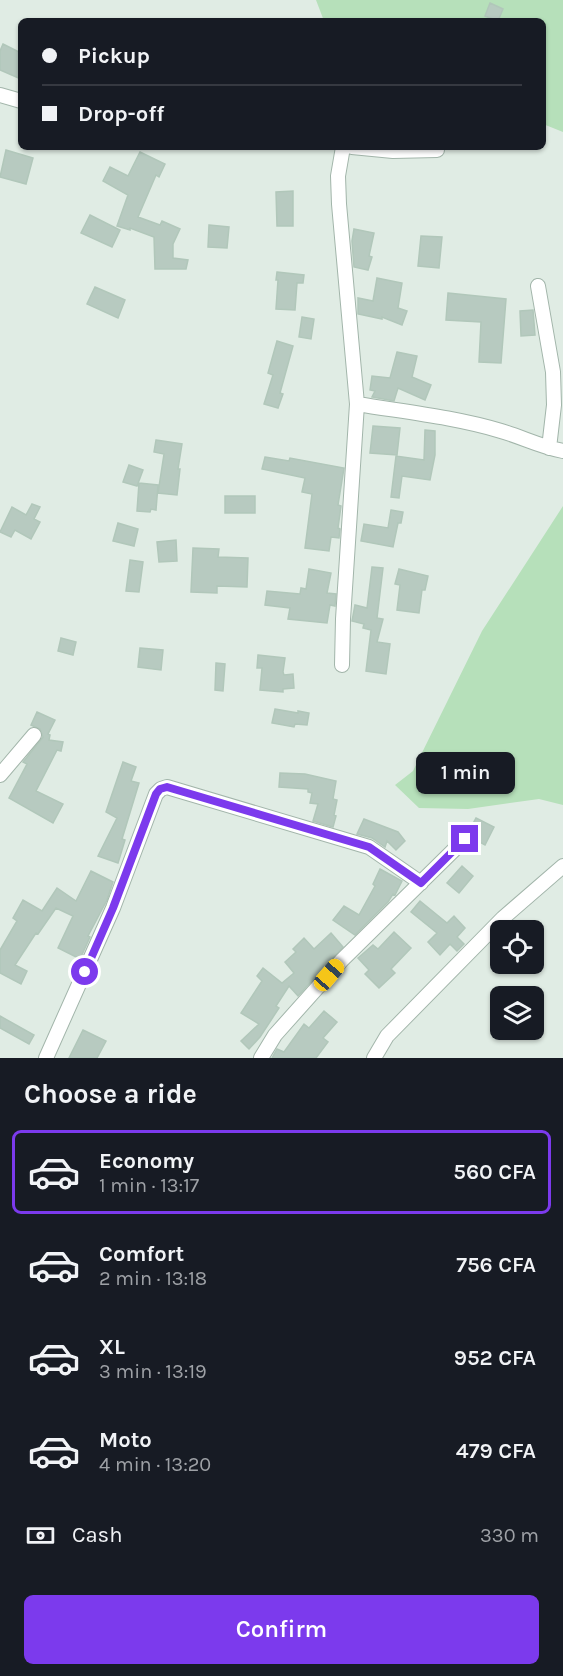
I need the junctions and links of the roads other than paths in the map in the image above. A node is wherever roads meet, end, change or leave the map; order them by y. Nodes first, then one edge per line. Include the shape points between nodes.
1 (0, 95) edge
2 (18, 100) edge
3 (342, 150) edge
4 (383, 150) edge
5 (437, 150) dead end
6 (538, 286) dead end
7 (357, 404) junction
8 (556, 450) edge
9 (342, 665) dead end
10 (34, 735) dead end
11 (0, 775) edge
12 (465, 839) dead end
13 (563, 866) edge
14 (421, 883) junction
15 (46, 1058) edge
16 (261, 1058) edge
17 (374, 1058) edge

1 - 2 street
3 - 7 street via 339,204
4 - 5 street
6 - 8 street via 553,372
7 - 8 street via 457,421
7 - 9 street
10 - 11 street
12 - 14 street
13 - 17 street via 503,918 420,1002 387,1036
14 - 15 street via 369,847 167,787 160,789 113,908
14 - 16 street via 342,960 275,1035

